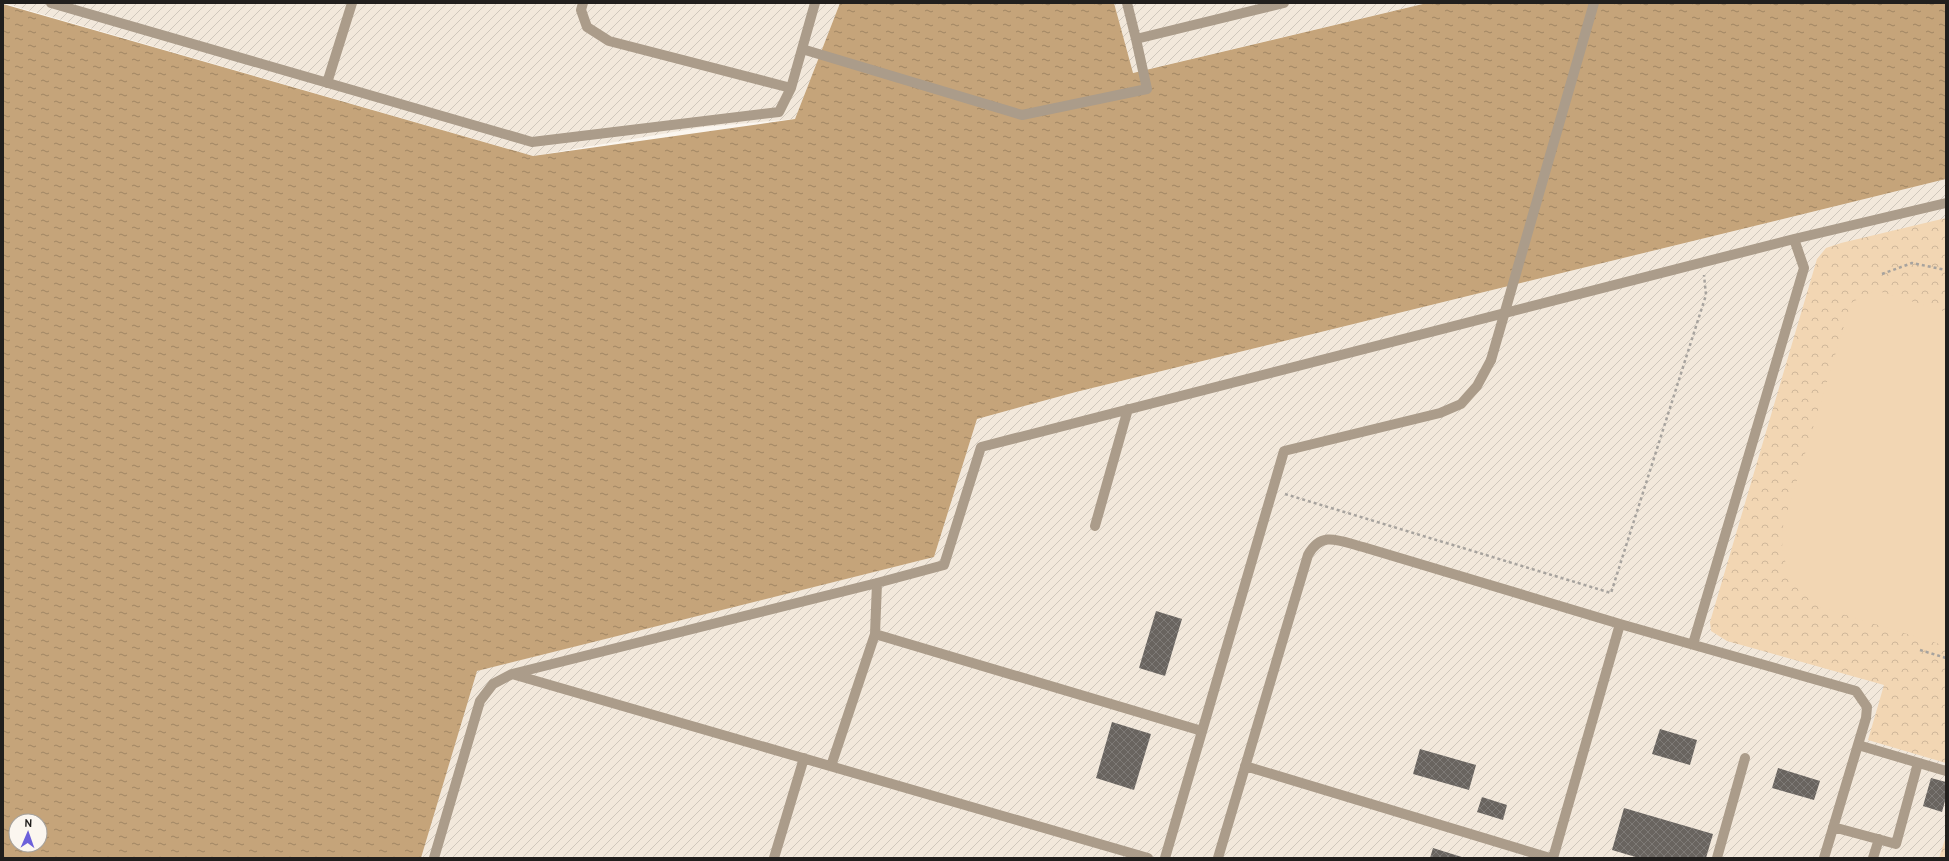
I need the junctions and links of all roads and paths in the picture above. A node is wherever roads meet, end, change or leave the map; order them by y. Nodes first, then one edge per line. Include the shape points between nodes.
1 (51, 3) edge
2 (352, 3) edge
3 (583, 3) edge
4 (815, 3) edge
5 (1127, 3) edge
6 (1284, 3) edge
7 (1594, 3) edge
8 (1136, 39) junction
9 (802, 48) junction
10 (327, 83) junction
11 (791, 88) junction
12 (1946, 203) edge
13 (1794, 239) junction
14 (1700, 263) junction
15 (1946, 270) edge
16 (1882, 274) dead end
17 (1128, 409) junction
18 (1273, 491) junction
19 (1095, 526) dead end
20 (877, 583) junction
21 (1620, 624) junction
22 (875, 634) junction
23 (1693, 644) junction
24 (1920, 650) dead end
25 (1946, 658) edge
26 (512, 674) junction
27 (1202, 731) junction
28 (1858, 745) junction
29 (804, 758) junction
30 (1745, 758) dead end
31 (1918, 763) junction
32 (831, 766) junction
33 (1245, 766) junction
34 (1946, 771) edge
35 (1833, 827) junction
36 (1879, 839) junction
37 (434, 858) edge
38 (774, 858) edge
39 (1148, 858) edge
40 (1165, 858) edge
41 (1218, 858) edge
42 (1551, 858) edge
43 (1717, 858) edge
44 (1824, 858) edge
45 (1873, 858) edge

1 - 10 street
2 - 10 street
3 - 11 street via 581,10 587,27 609,41
4 - 9 street
5 - 8 street
6 - 8 street
7 - 18 street, bridge via 1491,360 1477,386 1461,404 1440,413 1284,451
8 - 9 street via 1147,89 1022,116
9 - 11 street
10 - 11 street via 532,142 779,112
12 - 13 street
13 - 14 street
13 - 23 street via 1804,268
14 - 17 street
14 - 18 path via 1706,295 1611,593
15 - 16 path via 1912,263
17 - 19 street
17 - 20 street via 981,447 944,565
18 - 27 street
20 - 22 street
20 - 26 street
21 - 23 street
21 - 33 street via 1363,546 1323,539 1313,545 1308,556
21 - 42 street
22 - 27 street
22 - 32 street
23 - 28 street via 1856,691 1867,707
24 - 25 path
26 - 29 street
26 - 37 street via 493,684 480,701
27 - 40 street
28 - 31 street
28 - 35 street
29 - 32 street
29 - 38 street
30 - 43 street
31 - 34 street
31 - 36 street via 1896,844
32 - 39 street
33 - 41 street
33 - 42 street
35 - 36 street
35 - 44 street
36 - 45 street

